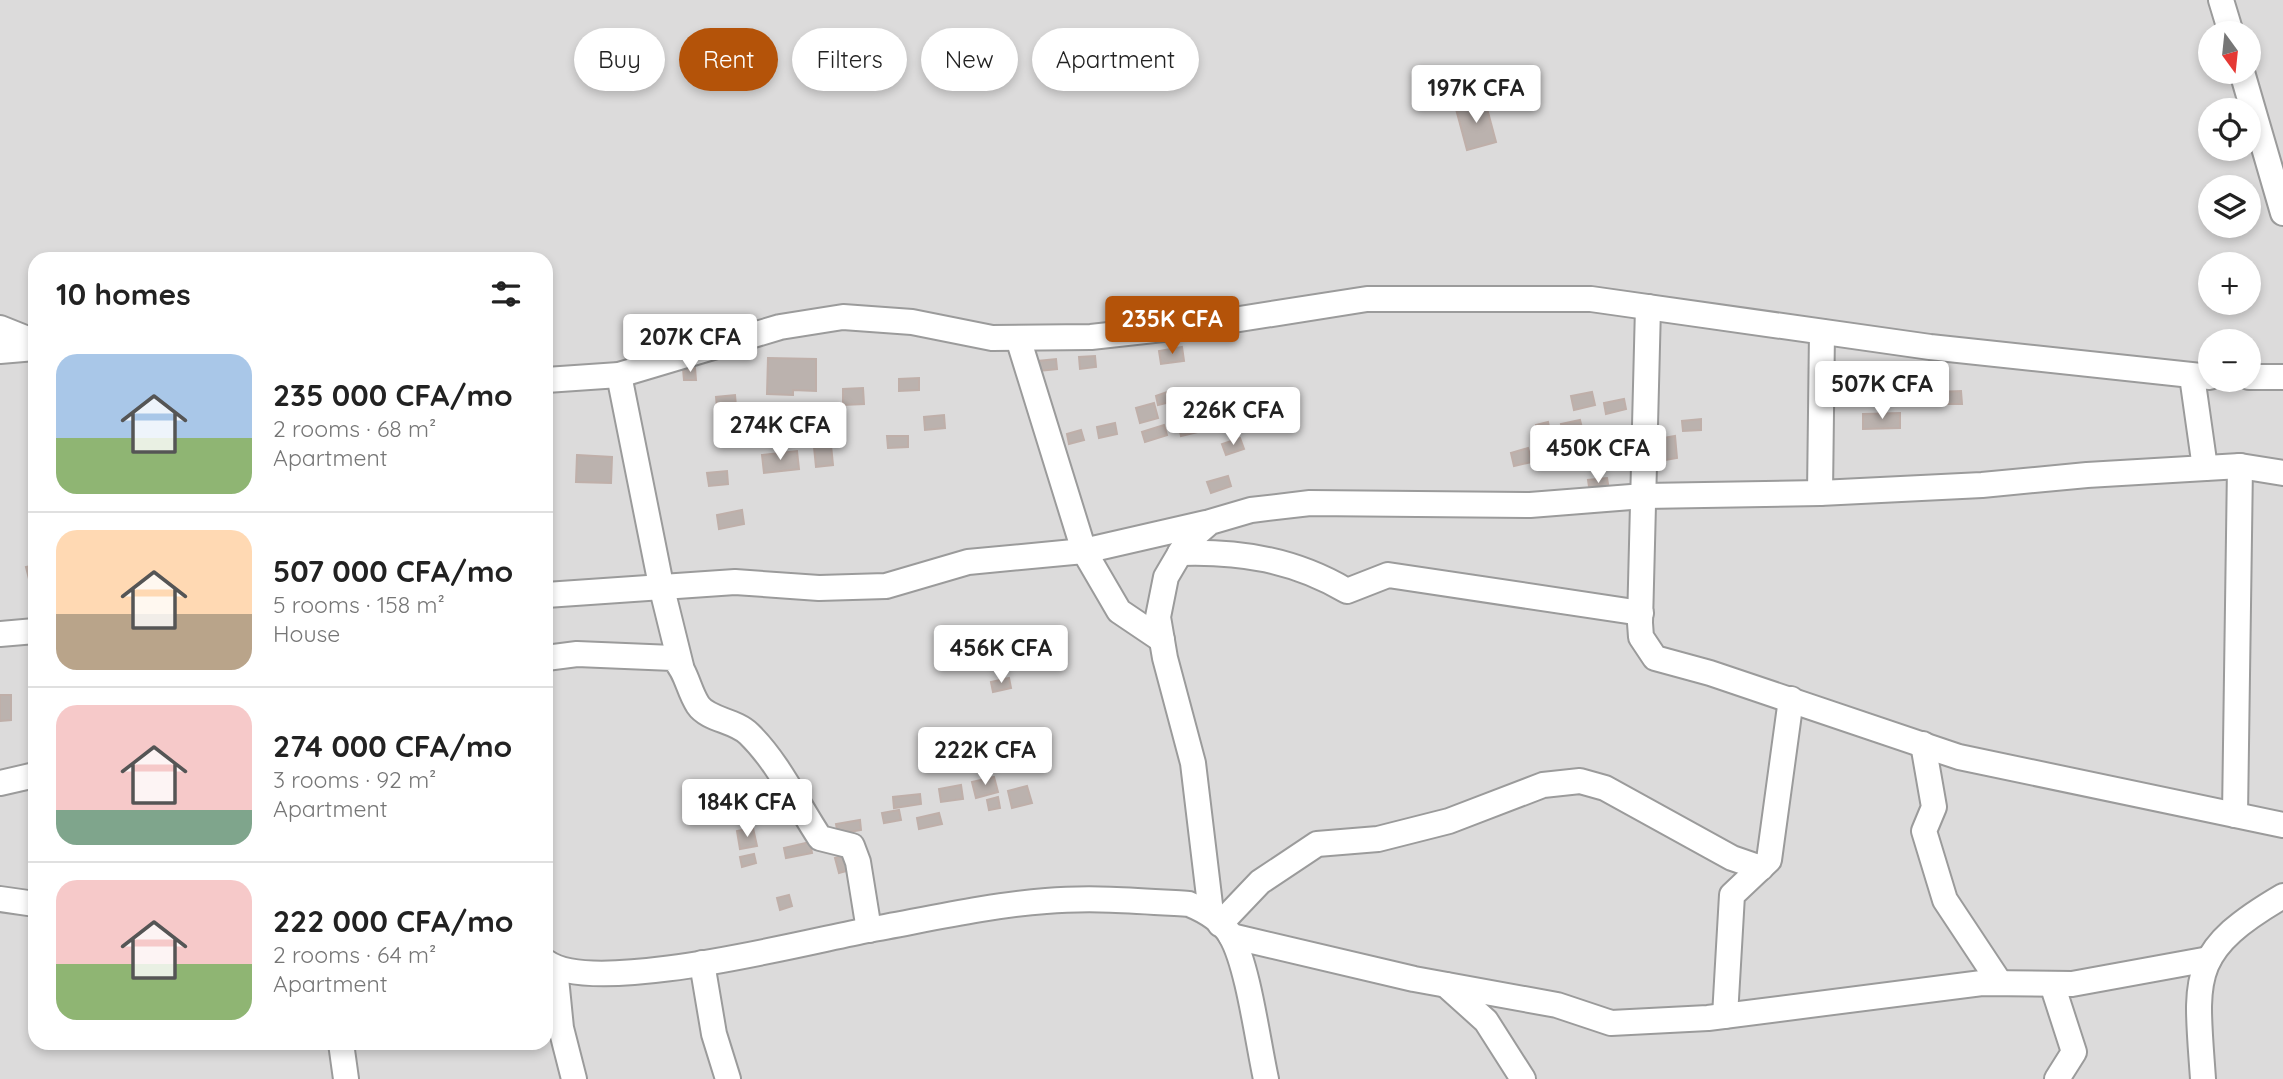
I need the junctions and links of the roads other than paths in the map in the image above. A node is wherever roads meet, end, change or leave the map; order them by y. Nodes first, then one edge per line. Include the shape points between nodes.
1 (2221, 0) edge
2 (2227, 21) edge
3 (2247, 84) edge
4 (2274, 146) edge
5 (2283, 213) edge
6 (1648, 307) junction
7 (0, 328) edge
8 (1822, 332) junction
9 (1018, 338) junction
10 (28, 339) edge
11 (28, 349) edge
12 (0, 351) edge
13 (619, 374) junction
14 (2198, 376) edge
15 (2261, 377) edge
16 (2283, 377) edge
17 (553, 379) edge
18 (2202, 392) edge
19 (2240, 466) junction
20 (2205, 468) junction
21 (2283, 473) edge
22 (1820, 493) junction
23 (1644, 496) junction
24 (1210, 522) junction
25 (1084, 551) junction
26 (1180, 553) junction
27 (661, 585) junction
28 (553, 594) edge
29 (1641, 613) junction
30 (28, 632) edge
31 (0, 634) edge
32 (1162, 640) junction
33 (553, 657) edge
34 (681, 666) junction
35 (1791, 699) junction
36 (1923, 744) junction
37 (28, 777) edge
38 (0, 783) edge
39 (2235, 816) junction
40 (2283, 825) edge
41 (1761, 868) junction
42 (2283, 897) edge
43 (0, 899) edge
44 (28, 903) edge
45 (1221, 924) junction
46 (869, 930) junction
47 (2209, 959) junction
48 (702, 963) junction
49 (553, 966) edge
50 (553, 978) edge
51 (2000, 983) junction
52 (2052, 984) junction
53 (1445, 985) junction
54 (1725, 1016) junction
55 (342, 1050) edge
56 (346, 1079) edge
57 (574, 1079) edge
58 (728, 1079) edge
59 (1266, 1079) edge
60 (1523, 1079) edge
61 (2057, 1079) edge
62 (2203, 1079) edge

1 - 2 street
3 - 4 street
4 - 5 street
6 - 8 street
6 - 9 street via 1591,299 1367,299 1182,327 1090,337
6 - 23 street
7 - 10 street
8 - 14 street
8 - 22 street
9 - 13 street via 843,317 780,327
9 - 25 street
11 - 12 street
13 - 17 street
13 - 27 street
15 - 16 street
18 - 20 street
19 - 20 street
19 - 21 street
19 - 39 street
20 - 22 street
22 - 23 street
23 - 24 street via 1530,505 1310,503 1251,510
23 - 29 street
24 - 25 street
24 - 26 street
25 - 27 street via 968,562 886,586
25 - 32 street via 1119,611
26 - 29 street via 1218,552 1286,562 1347,591 1388,575
26 - 32 street via 1163,590 1158,617
27 - 28 street
27 - 34 street
29 - 35 street via 1641,638 1655,658
30 - 31 street
32 - 45 street via 1193,763
33 - 34 street via 663,656
34 - 46 street via 699,707 711,716 732,721 750,735 820,838 852,846
35 - 36 street
35 - 41 street via 1769,860
36 - 39 street via 1959,757
36 - 51 street via 1934,807 1924,831 1945,900
37 - 38 street
39 - 40 street
41 - 45 street via 1732,858 1605,788 1580,781 1543,785 1449,821 1378,839 1317,844 1260,882
41 - 54 street via 1732,894
42 - 47 street via 2243,919
43 - 44 street
45 - 46 street via 1189,904 1046,901
45 - 53 street
45 - 59 street via 1241,964
46 - 48 street
47 - 52 street
47 - 62 street via 2201,975 2199,1010
48 - 49 street via 674,969 582,973
48 - 58 street via 714,1034
50 - 57 street
51 - 52 street
51 - 54 street
52 - 61 street via 2074,1052
53 - 54 street via 1557,1005 1611,1023
53 - 60 street via 1486,1021
55 - 56 street

